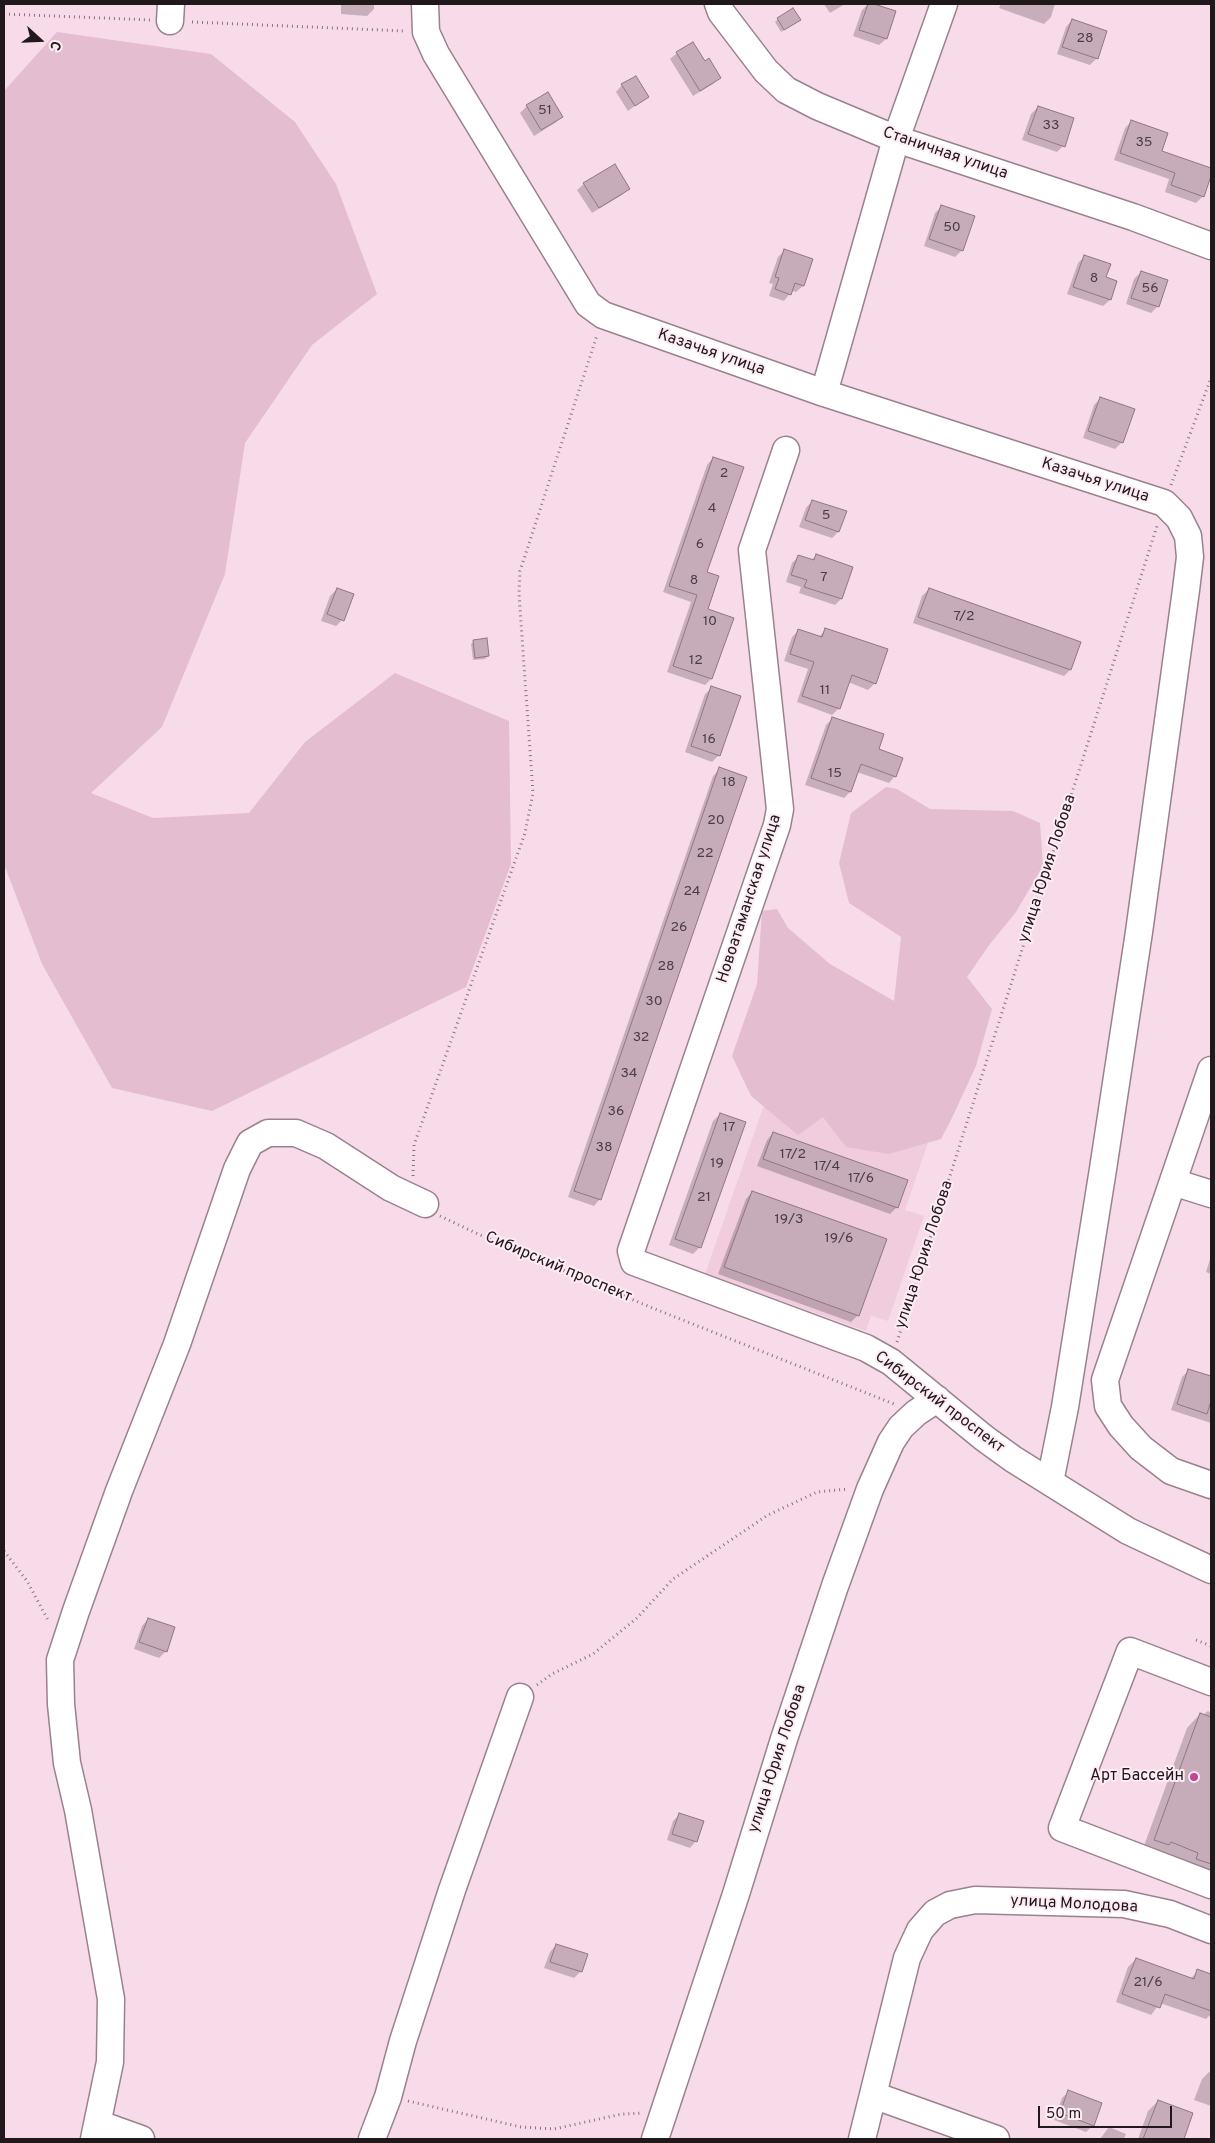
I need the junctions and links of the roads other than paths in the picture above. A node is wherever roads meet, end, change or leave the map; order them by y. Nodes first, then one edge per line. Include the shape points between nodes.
1 (425, 4) edge
2 (718, 4) edge
3 (944, 4) edge
4 (896, 139) junction
5 (1211, 246) edge
6 (824, 393) junction
7 (786, 450) dead end
8 (1211, 1070) edge
9 (1173, 1182) junction
10 (1211, 1194) edge
11 (425, 1204) road end
12 (631, 1251) joint
13 (926, 1406) junction
14 (1050, 1482) junction
15 (1211, 1485) edge
16 (1211, 1570) edge
17 (1211, 1682) edge
18 (520, 1697) road end
19 (1211, 1885) edge
20 (1211, 1930) edge
21 (873, 2095) junction
22 (96, 2132) edge
23 (141, 2139) edge
24 (372, 2139) edge
25 (655, 2139) edge
26 (862, 2139) edge
27 (996, 2139) edge

1 - 6 street, Казачья улица via 426,32 436,54 588,304 603,315
2 - 4 street, Станичная улица via 766,70 786,90
3 - 4 street
4 - 5 street, Станичная улица
4 - 6 street
6 - 14 street, Казачья улица via 1164,503 1179,518 1188,536 1190,557 1148,870 1065,1407
7 - 12 street, Новоатаманская улица via 752,550 780,809
8 - 9 street
9 - 10 street
9 - 15 street via 1105,1380 1108,1406 1141,1448 1171,1471
11 - 22 street via 391,1188 326,1146 296,1133 268,1133 250,1142 237,1169 177,1344 76,1611 60,1660 66,1762 78,1810 111,1998 110,2062
12 - 13 street, Сибирский проспект via 634,1262 648,1269 866,1348 891,1362
13 - 14 street, Сибирский проспект
13 - 25 street, улица Юрия Лобова via 901,1427 870,1489 784,1739
14 - 16 street, Сибирский проспект via 1128,1531
17 - 19 street via 1130,1651 1062,1828
18 - 24 street via 449,1900
20 - 21 street, улица Молодова via 1170,1914 1124,1904 975,1900 935,1913 920,1930 907,1958
21 - 26 street
21 - 27 street
22 - 23 street

